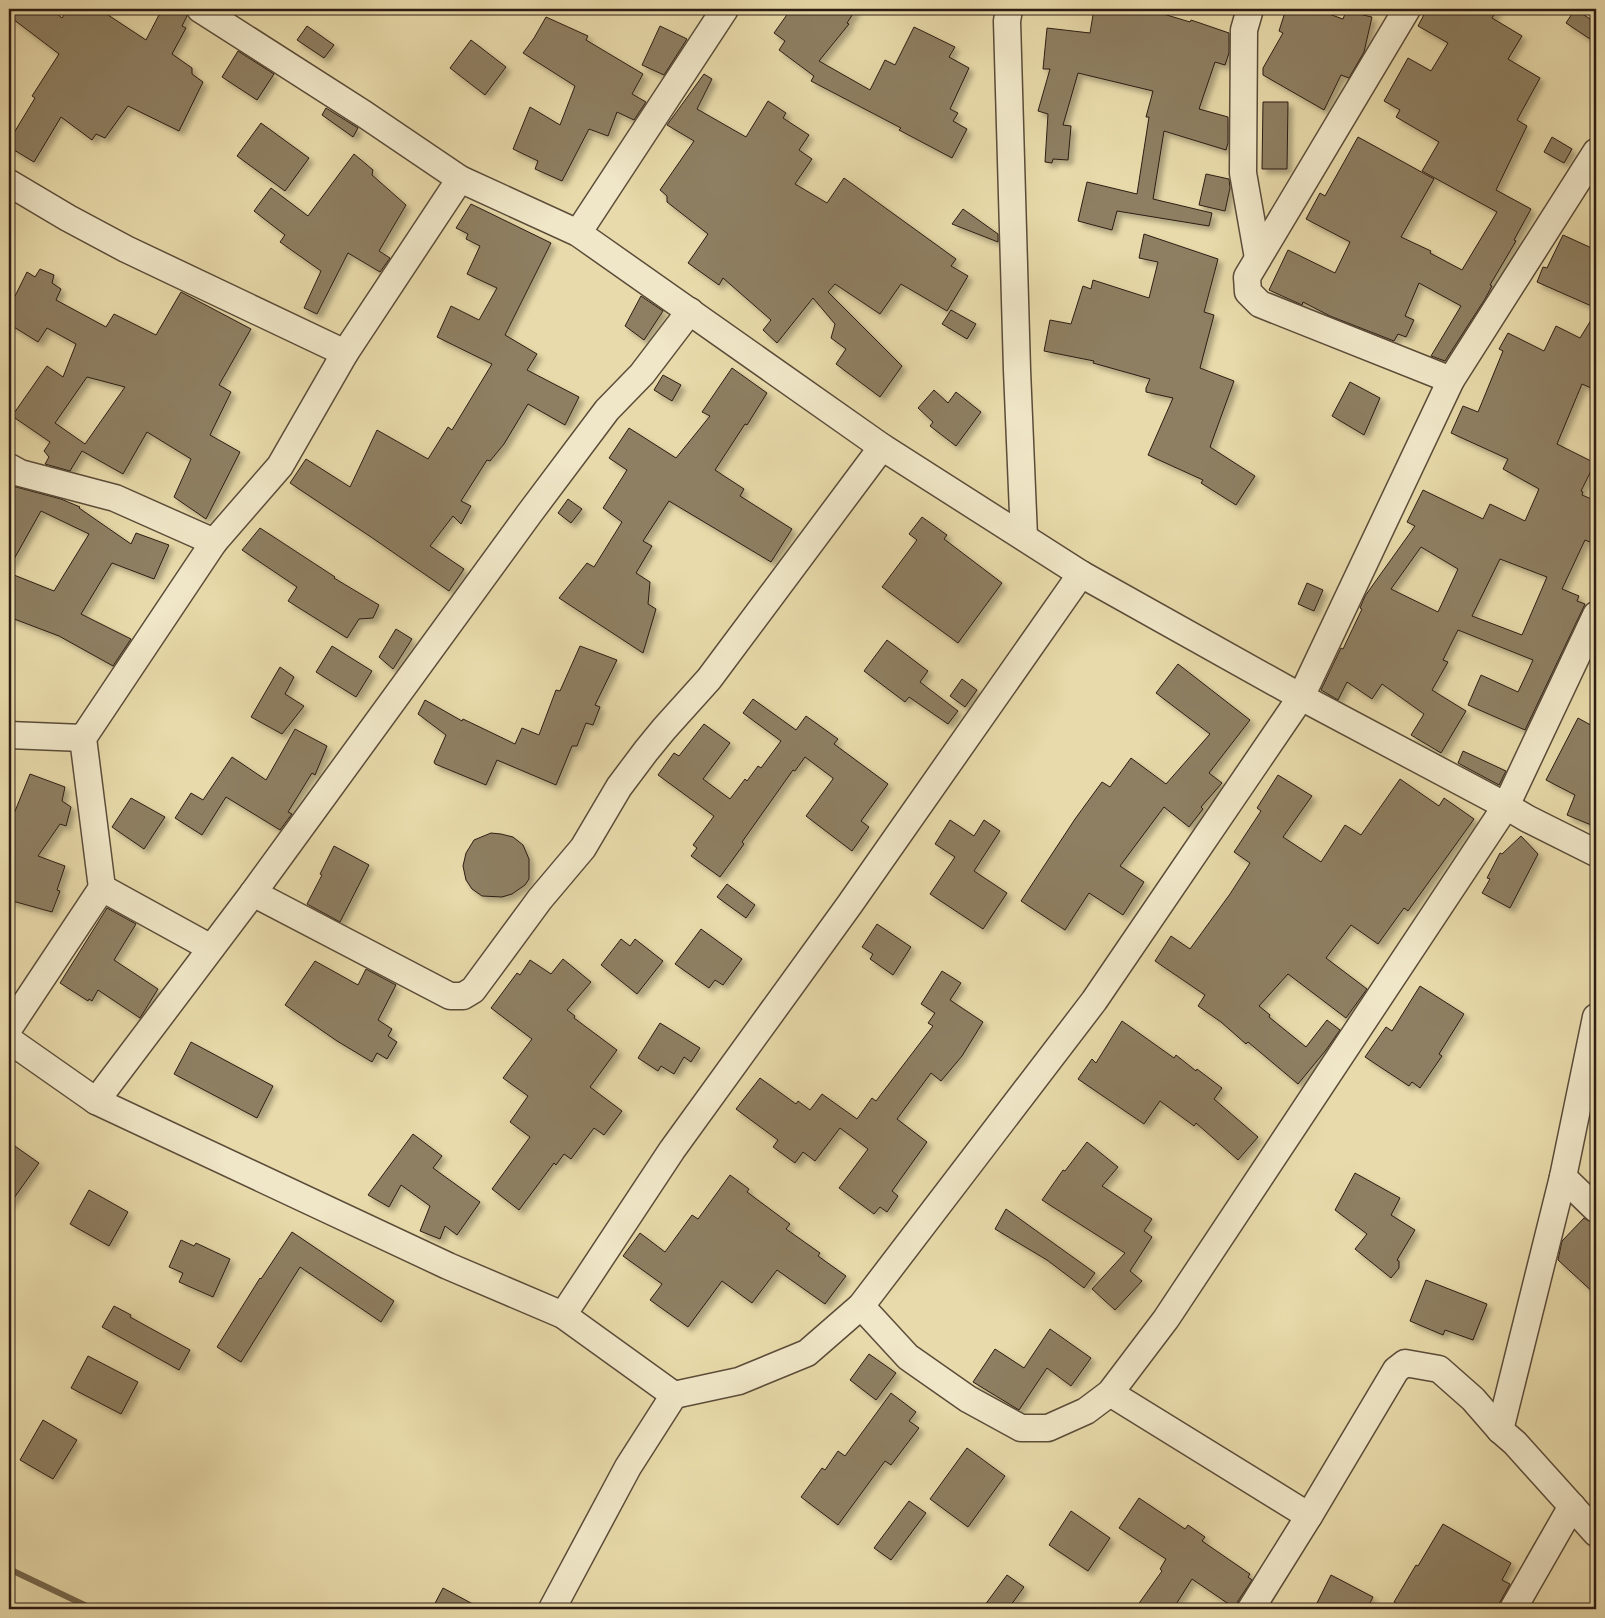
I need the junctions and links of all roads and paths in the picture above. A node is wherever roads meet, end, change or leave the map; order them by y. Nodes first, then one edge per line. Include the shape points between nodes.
1 (200, 9) edge
2 (725, 9) edge
3 (1009, 9) edge
4 (1250, 9) edge
5 (1407, 9) edge
6 (1596, 152) edge
7 (460, 179) junction
8 (9, 183) edge
9 (578, 233) junction
10 (1258, 258) junction
11 (690, 311) junction
12 (345, 353) junction
13 (1451, 380) junction
14 (882, 446) junction
15 (9, 467) edge
16 (1024, 537) junction
17 (214, 542) junction
18 (1081, 574) junction
19 (1596, 615) edge
20 (1301, 697) junction
21 (9, 735) edge
22 (83, 738) junction
23 (1506, 806) junction
24 (1596, 853) edge
25 (102, 888) junction
26 (252, 893) junction
27 (211, 948) junction
28 (1596, 1017) edge
29 (9, 1028) edge
30 (9, 1040) edge
31 (96, 1101) junction
32 (1562, 1176) junction
33 (1596, 1208) edge
34 (861, 1306) junction
35 (563, 1315) junction
36 (1110, 1394) junction
37 (674, 1396) junction
38 (1500, 1430) junction
39 (1572, 1506) junction
40 (1309, 1516) junction
41 (1596, 1533) edge
42 (552, 1609) edge
43 (1251, 1609) edge
44 (1513, 1609) edge

1 - 7 street
2 - 9 street
3 - 16 street
4 - 10 street via 1244,30 1243,173
5 - 10 street
6 - 13 street
7 - 9 street
7 - 12 street
8 - 12 street via 126,249
9 - 11 street
10 - 13 street via 1247,277 1248,292 1260,304
11 - 14 street
11 - 26 street via 642,374 607,410
12 - 17 street via 280,466
13 - 20 street
14 - 16 street
14 - 26 street via 709,679 641,759 583,848 540,899 473,990 462,996 450,996
15 - 17 street via 20,473 115,498
16 - 18 street
17 - 22 street
18 - 20 street
18 - 35 street via 850,904 672,1150
19 - 23 street
20 - 23 street
20 - 34 street via 1094,1001
21 - 22 street
22 - 25 street
23 - 24 street
23 - 36 street via 1166,1319
25 - 27 street
25 - 29 street
26 - 27 street
27 - 31 street
28 - 32 street
30 - 31 street
31 - 35 street via 448,1266
32 - 33 street
32 - 38 street
34 - 36 street via 908,1357 968,1399 1021,1428 1048,1428 1086,1411
34 - 37 street via 807,1353 739,1381
35 - 37 street
36 - 40 street
37 - 42 street via 628,1466
38 - 39 street
38 - 40 street via 1473,1399 1439,1369 1405,1362 1396,1370
39 - 41 street
39 - 44 street
40 - 43 street

